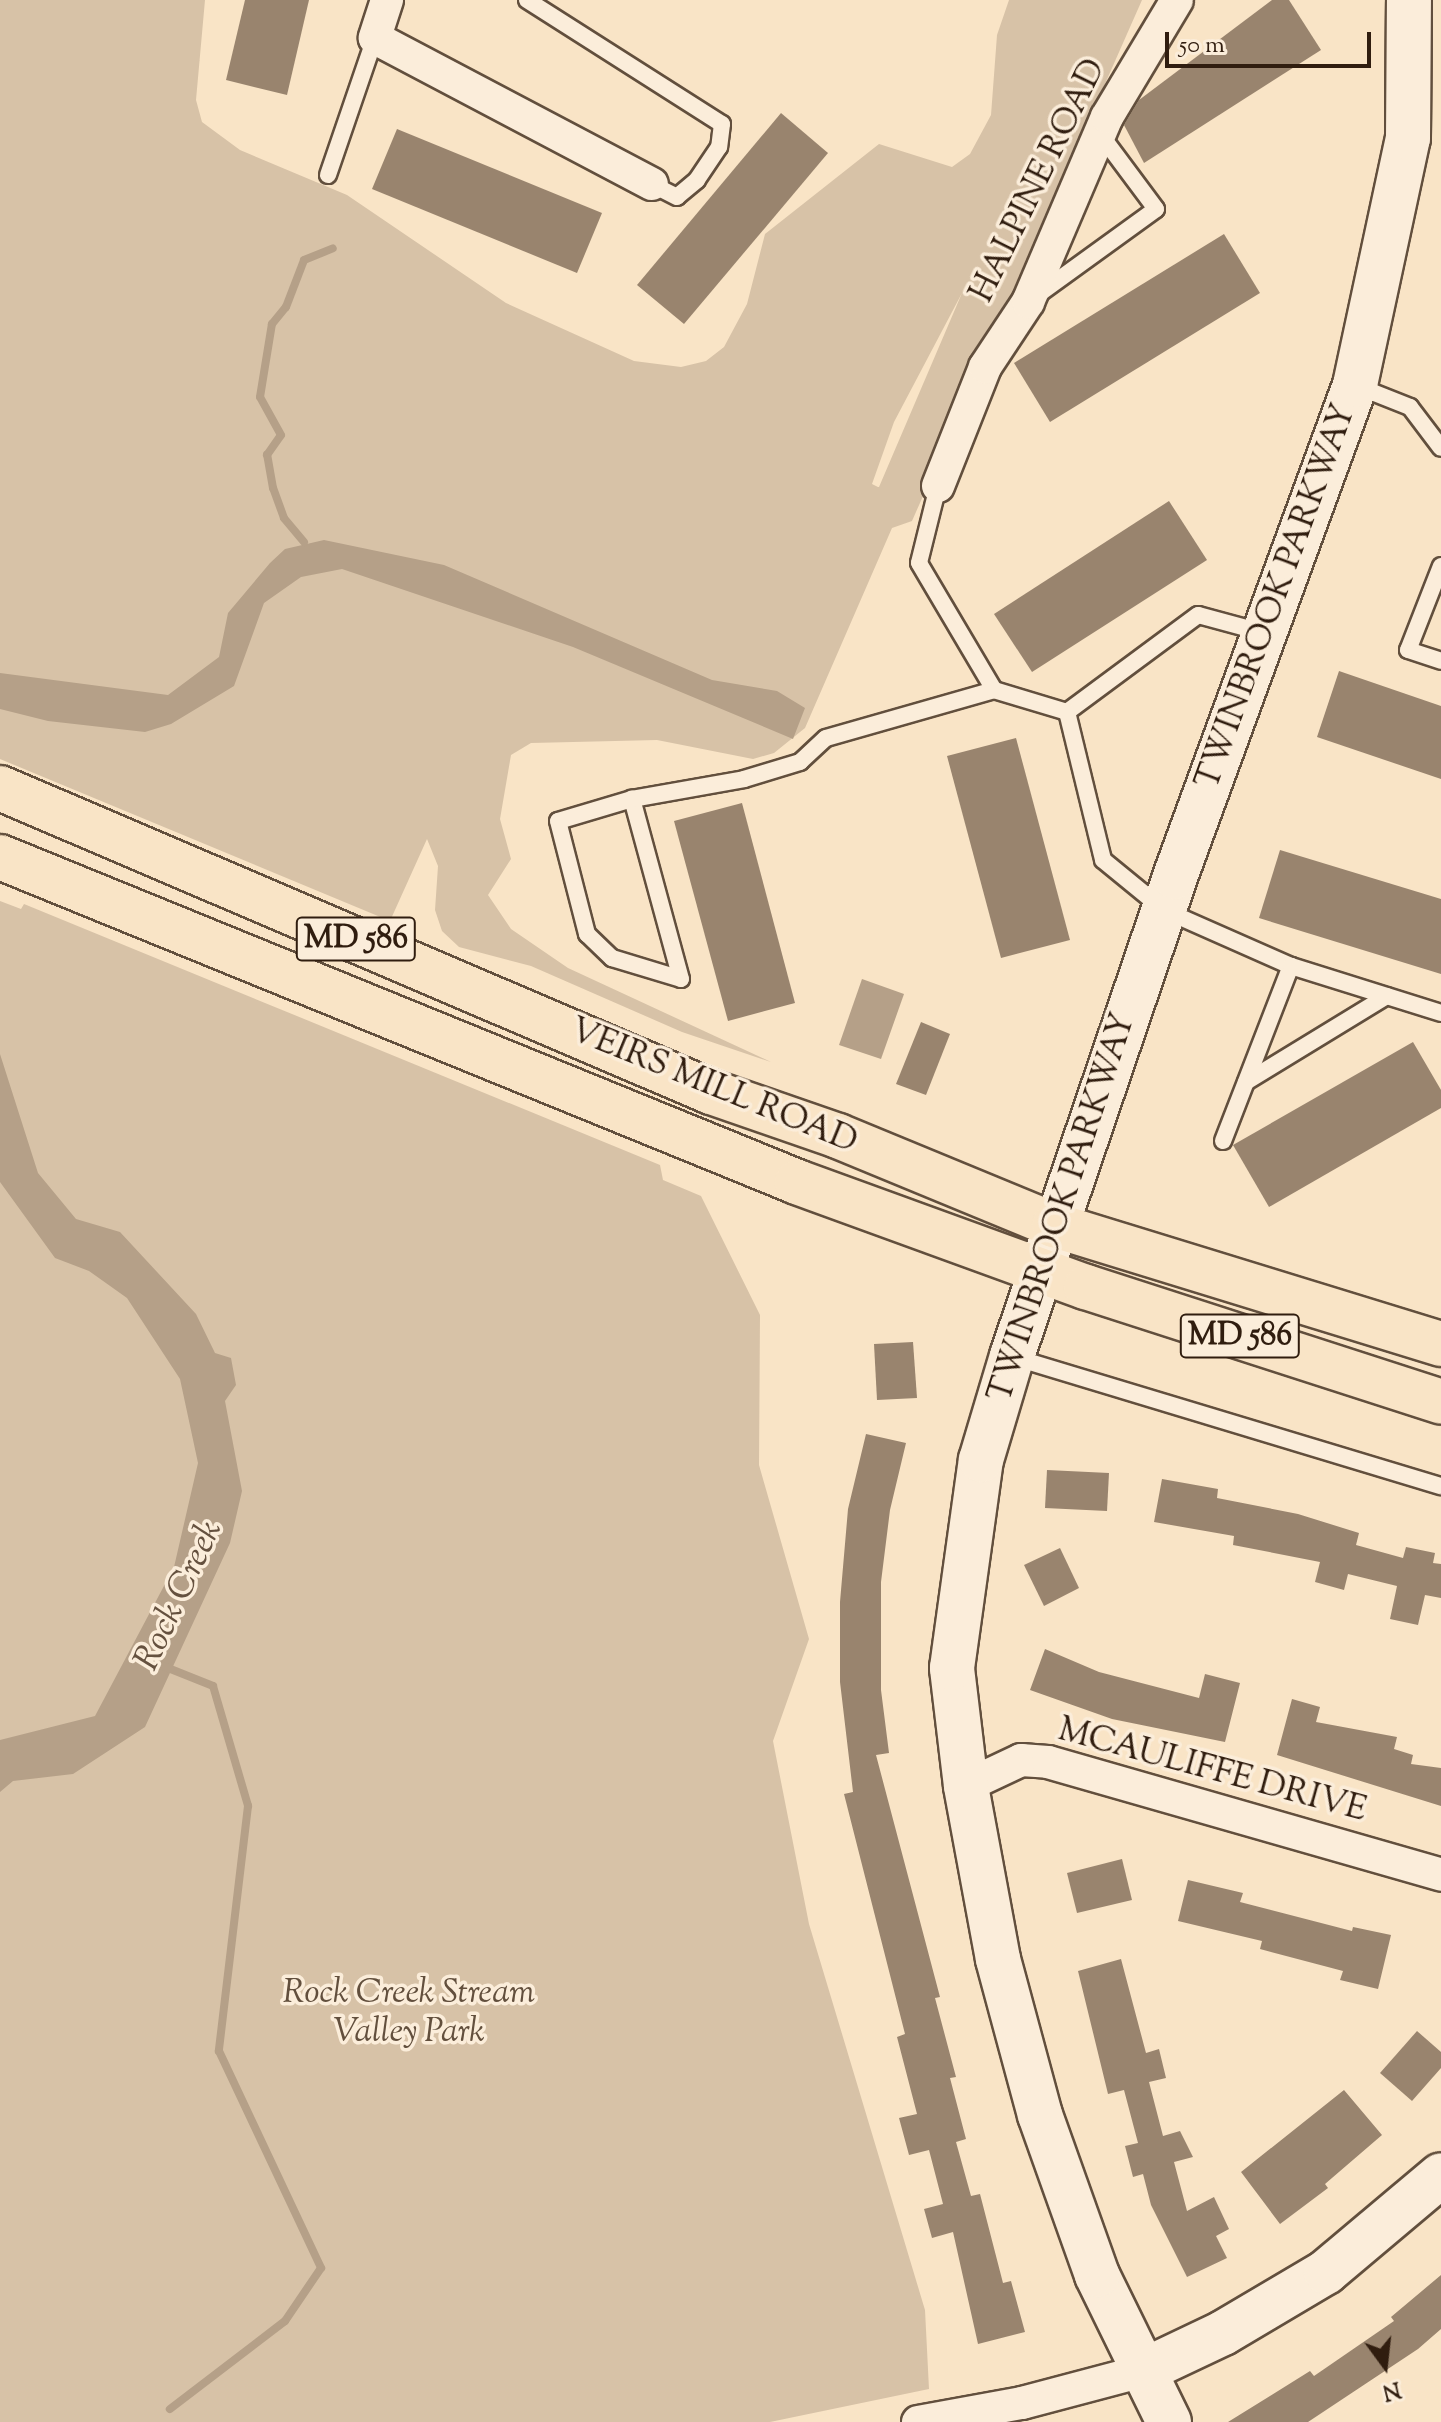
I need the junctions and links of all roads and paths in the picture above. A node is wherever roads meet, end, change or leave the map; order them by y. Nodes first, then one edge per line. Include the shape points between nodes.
1 (387, 0) edge
2 (527, 0) edge
3 (1196, 0) edge
4 (1409, 0) edge
5 (1169, 13) edge
6 (375, 38) junction
7 (1100, 134) junction
8 (328, 175) dead end
9 (652, 184) joint
10 (1028, 302) junction
11 (1355, 385) junction
12 (1441, 448) edge
13 (938, 486) joint
14 (1441, 566) edge
15 (1263, 632) junction
16 (1441, 661) edge
17 (994, 690) junction
18 (1067, 712) junction
19 (0, 788) edge
20 (632, 799) junction
21 (0, 857) edge
22 (1164, 910) junction
23 (1291, 966) junction
24 (1387, 996) junction
25 (1441, 1013) edge
26 (1246, 1082) junction
27 (1223, 1141) dead end
28 (1054, 1225) junction
29 (1039, 1269) junction
30 (1441, 1344) edge
31 (1012, 1356) junction
32 (1441, 1402) edge
33 (1441, 1486) edge
34 (966, 1786) junction
35 (1441, 1875) edge
36 (1441, 2175) edge
37 (1143, 2371) junction
38 (918, 2422) edge
39 (1169, 2422) edge

1 - 6 street
2 - 9 lane via 722,124 711,165 687,189 677,197
3 - 5 lane
4 - 11 street, TWINBROOK PARKWAY via 1408,138
5 - 7 street, HALPINE ROAD
6 - 8 lane
6 - 9 street
7 - 10 street, HALPINE ROAD
7 - 10 lane via 1156,209
10 - 13 street, HALPINE ROAD via 985,367
11 - 12 lane via 1410,407
11 - 15 street, TWINBROOK PARKWAY
13 - 17 lane via 919,563
14 - 16 lane via 1408,650
15 - 18 lane via 1198,615
15 - 22 street, TWINBROOK PARKWAY
17 - 18 lane
17 - 20 lane via 826,738 800,762 744,779
18 - 22 lane via 1103,860
19 - 28 main road, VEIRS MILL ROAD / MD 586 via 711,1092 838,1136
20 - 20 lane via 664,919 681,979 612,958 587,934 558,821
21 - 29 main road, VEIRS MILL ROAD / MD 586 via 739,1159
22 - 23 lane
22 - 28 street, TWINBROOK PARKWAY
23 - 24 lane
23 - 26 lane
24 - 25 lane
24 - 26 lane
26 - 27 lane
28 - 29 street, TWINBROOK PARKWAY
28 - 30 main road, VEIRS MILL ROAD / MD 586
29 - 31 street, TWINBROOK PARKWAY
29 - 32 main road, VEIRS MILL ROAD / MD 586
31 - 33 lane
31 - 34 street, TWINBROOK PARKWAY via 981,1460 952,1668
34 - 35 street, MCAULIFFE DRIVE via 1021,1760 1048,1762
34 - 37 street, TWINBROOK PARKWAY via 998,1959 1040,2115 1097,2275
36 - 37 street via 1326,2272 1223,2333
37 - 38 street via 1022,2403
37 - 39 street, TWINBROOK PARKWAY

